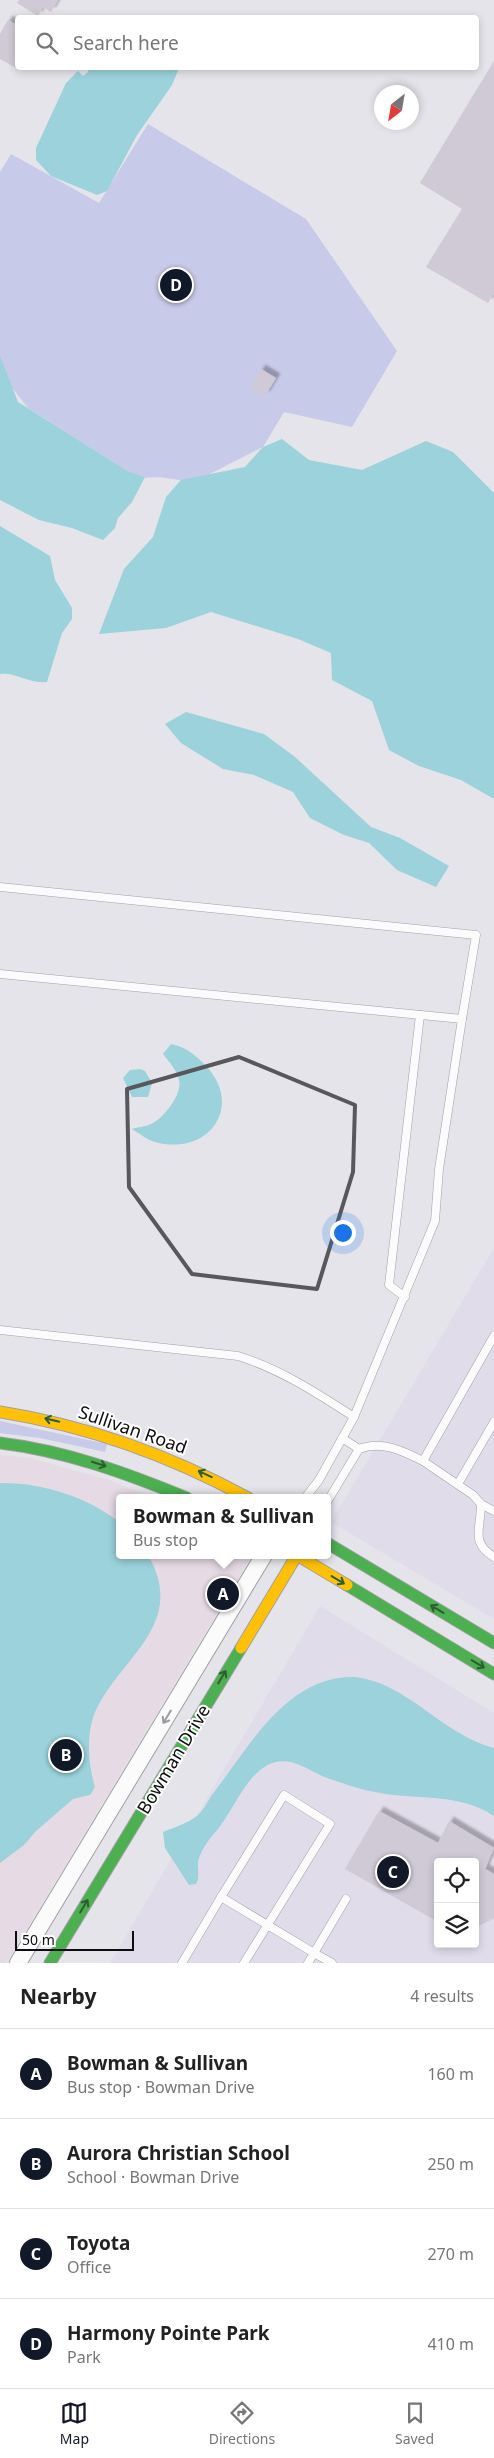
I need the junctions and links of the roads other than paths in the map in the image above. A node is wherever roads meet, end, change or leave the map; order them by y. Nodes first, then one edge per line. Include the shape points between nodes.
1 (0, 887) edge
2 (0, 974) edge
3 (420, 1015) junction
4 (462, 1019) junction
5 (405, 1296) junction
6 (0, 1330) edge
7 (494, 1336) edge
8 (0, 1412) edge
9 (354, 1417) junction
10 (494, 1422) edge
11 (342, 1438) junction
12 (0, 1443) edge
13 (359, 1449) junction
14 (423, 1461) junction
15 (458, 1484) junction
16 (177, 1494) edge
17 (241, 1494) edge
18 (309, 1494) edge
19 (331, 1495) edge
20 (481, 1504) junction
21 (494, 1511) edge
22 (331, 1546) edge
23 (494, 1557) edge
24 (262, 1559) edge
25 (294, 1559) edge
26 (303, 1559) edge
27 (494, 1643) edge
28 (494, 1674) edge
29 (221, 1897) junction
30 (346, 1899) dead end
31 (267, 1925) junction
32 (314, 1953) junction
33 (18, 1963) edge
34 (50, 1963) edge
35 (182, 1963) edge
36 (244, 1963) edge
37 (308, 1963) edge
38 (332, 1963) edge

1 - 4 lane via 476,935
2 - 3 lane
3 - 4 lane
3 - 5 lane via 389,1285
4 - 5 lane via 439,1169 435,1221
5 - 9 lane
6 - 9 lane via 238,1356 292,1380
7 - 14 lane
17 -> 8 street, Sullivan Road via 210,1476 148,1450 49,1419
9 - 11 lane
10 - 15 lane
11 - 13 lane
11 - 18 lane
12 -> 16 street via 76,1457
13 - 14 lane via 378,1445
13 - 19 lane
14 - 15 lane
15 - 20 lane
20 - 21 lane
20 - 23 lane via 478,1540 482,1550
27 -> 22 street
24 -> 33 street, Bowman Drive
34 -> 25 street, Bowman Drive
26 -> 28 street
29 - 31 lane
29 - 31 lane via 284,1795 330,1824
29 - 35 lane
30 - 32 lane
31 - 32 lane
31 - 36 lane
32 - 37 lane
32 - 38 lane

